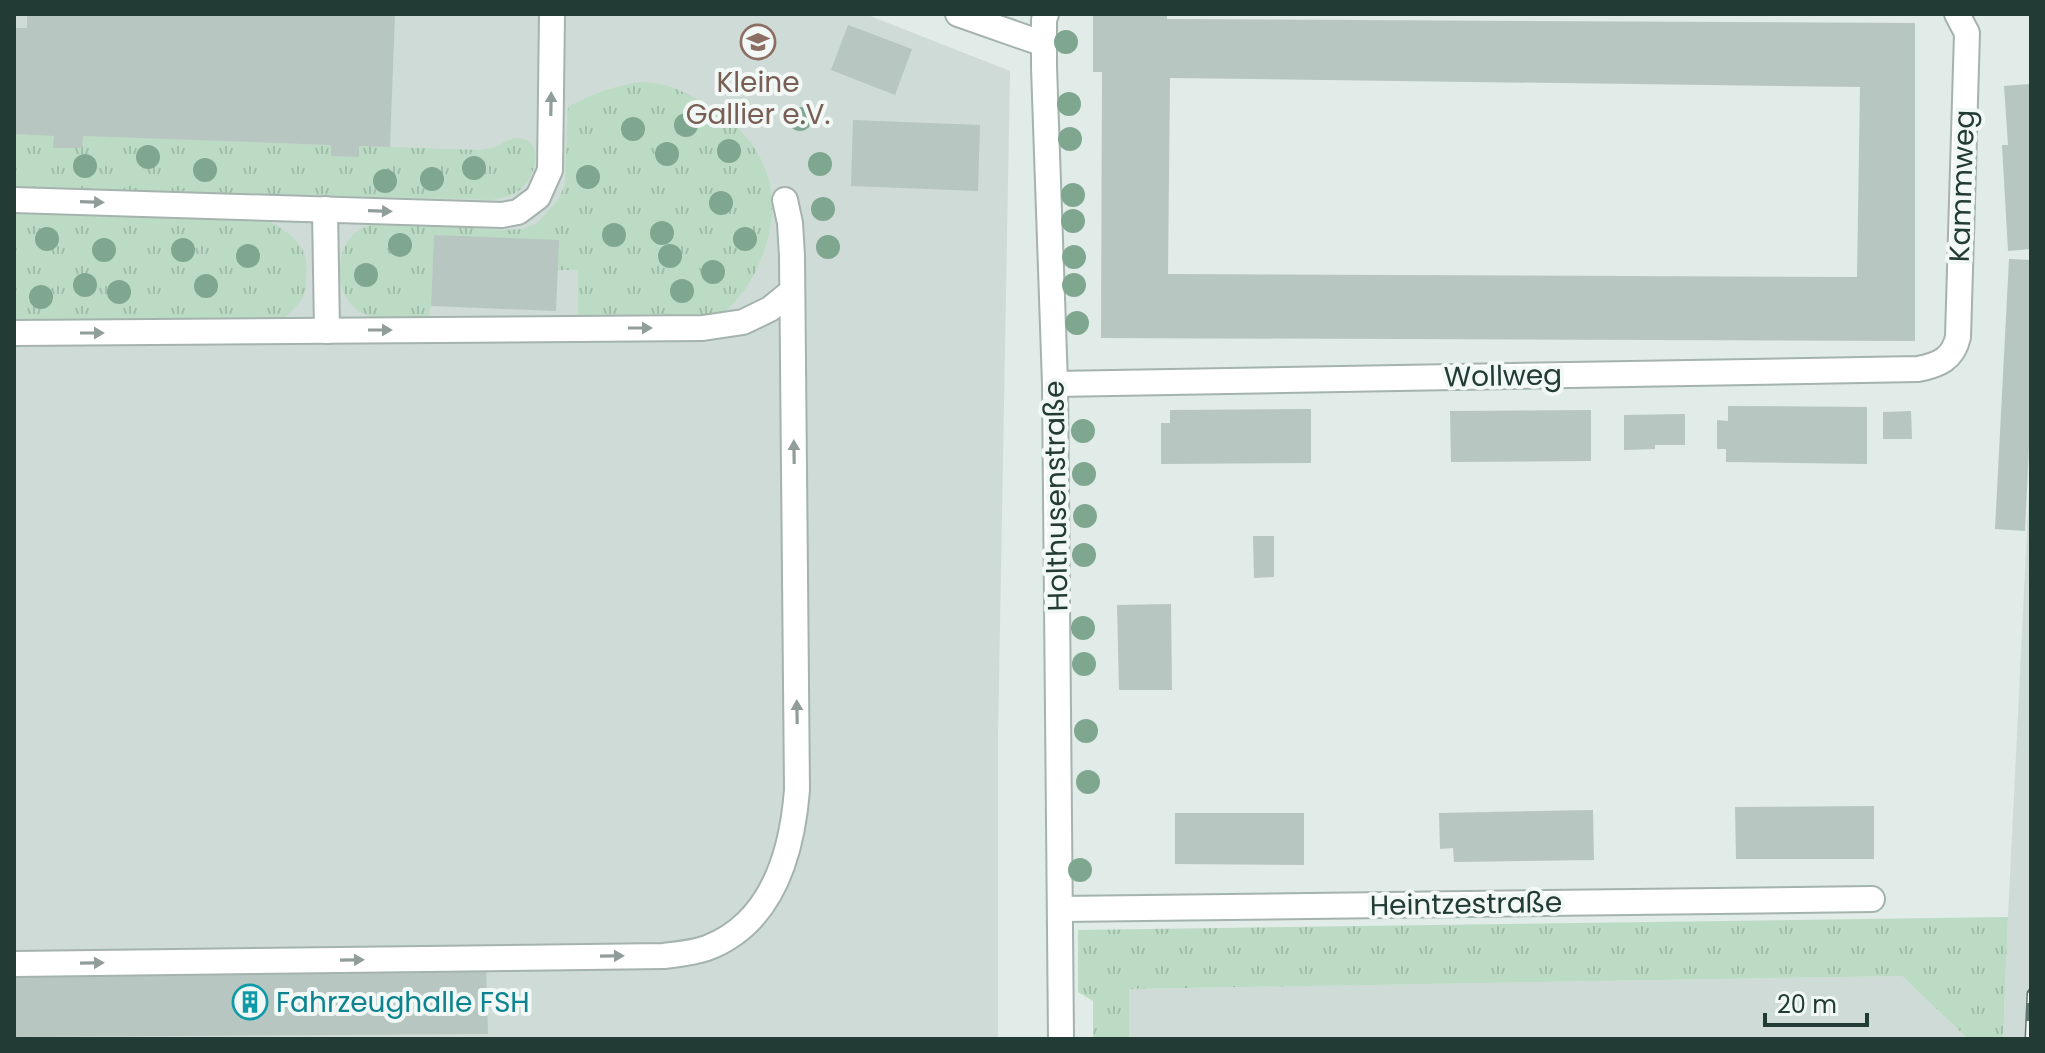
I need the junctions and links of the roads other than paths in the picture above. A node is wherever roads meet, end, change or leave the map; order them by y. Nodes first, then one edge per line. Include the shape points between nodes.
1 (552, 14) edge
2 (958, 14) edge
3 (1046, 14) edge
4 (1957, 14) edge
5 (1044, 44) junction
6 (14, 200) edge
7 (785, 200) dead end
8 (325, 209) junction
9 (792, 291) junction
10 (327, 331) junction
11 (14, 333) edge
12 (1949, 358) joint
13 (1055, 384) junction
14 (1872, 899) dead end
15 (1060, 909) junction
16 (14, 964) edge
17 (1061, 1039) edge

8 -> 1 street via 502,215 530,205 550,170
2 - 5 street
3 - 5 street, Holthusenstraße
4 - 12 street, Kammweg via 1967,33 1958,337
5 - 13 street, Holthusenstraße
6 -> 8 street
7 - 9 street
8 - 10 street
10 -> 9 street via 703,328 743,322
16 -> 9 street via 664,956 708,948 749,921 780,873 797,790
11 -> 10 street
12 - 13 street, Wollweg via 1918,369
13 - 15 street, Holthusenstraße
14 - 15 street, Heintzestraße
15 - 17 street, Holthusenstraße

